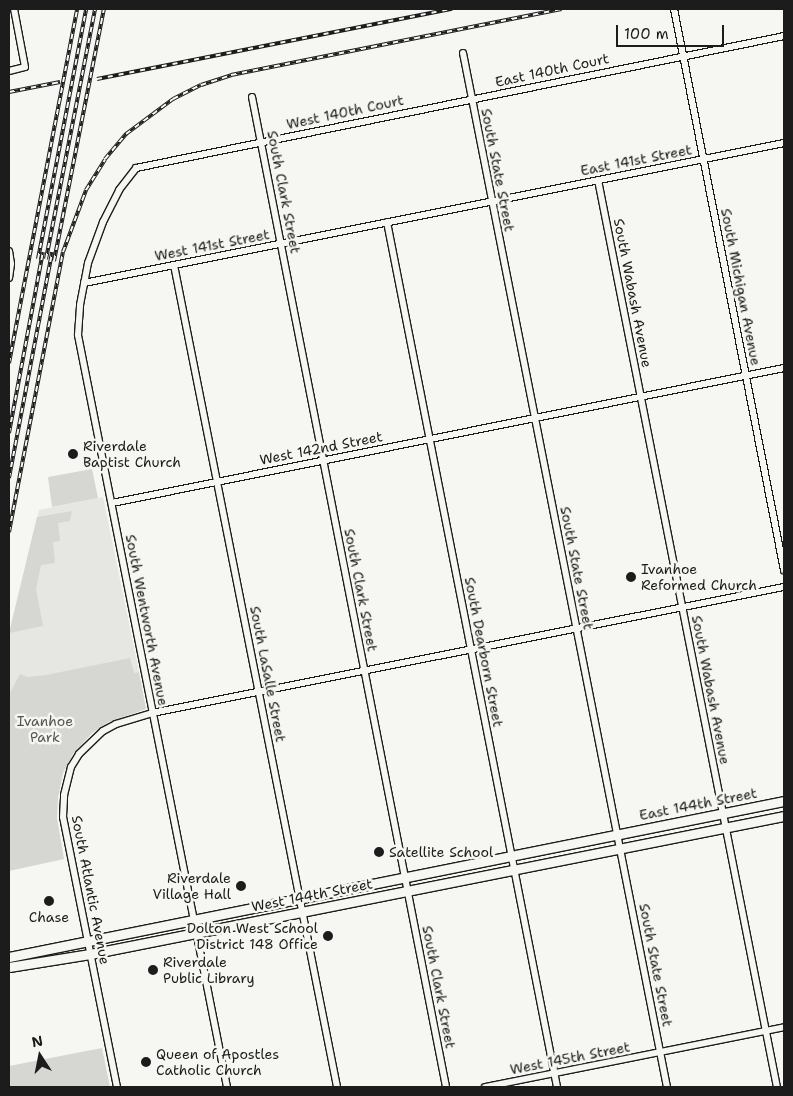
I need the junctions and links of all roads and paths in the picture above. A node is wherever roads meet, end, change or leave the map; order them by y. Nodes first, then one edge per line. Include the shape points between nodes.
1 (14, 9) edge
2 (674, 9) edge
3 (784, 36) edge
4 (462, 53) dead end
5 (683, 56) junction
6 (9, 71) edge
7 (252, 97) dead end
8 (472, 99) junction
9 (261, 142) junction
10 (784, 143) edge
11 (703, 159) junction
12 (136, 168) joint
13 (598, 180) junction
14 (492, 202) junction
15 (387, 222) junction
16 (281, 244) junction
17 (9, 251) edge
18 (174, 265) junction
19 (9, 278) edge
20 (84, 283) junction
21 (784, 368) edge
22 (746, 375) junction
23 (641, 396) junction
24 (535, 418) junction
25 (430, 439) junction
26 (323, 460) junction
27 (217, 481) junction
28 (112, 503) junction
29 (784, 570) edge
30 (784, 587) edge
31 (682, 607) junction
32 (576, 628) junction
33 (471, 649) junction
34 (364, 670) junction
35 (259, 692) junction
36 (152, 713) junction
37 (784, 801) edge
38 (723, 813) junction
39 (784, 816) edge
40 (726, 828) junction
41 (617, 834) junction
42 (620, 848) junction
43 (511, 856) junction
44 (514, 869) junction
45 (405, 877) junction
46 (408, 890) junction
47 (300, 898) junction
48 (302, 911) junction
49 (193, 920) junction
50 (196, 932) junction
51 (88, 940) junction
52 (90, 954) junction
53 (9, 957) edge
54 (9, 967) edge
55 (784, 1027) edge
56 (766, 1031) junction
57 (660, 1052) junction
58 (554, 1074) junction
59 (116, 1087) edge
60 (226, 1087) edge
61 (337, 1087) edge
62 (446, 1087) edge
63 (486, 1087) edge
64 (557, 1087) edge
65 (667, 1087) edge
66 (777, 1087) edge

1 - 6 street via 26,67
2 - 5 street, South Michigan Avenue
3 - 5 street, East 140th Court
4 - 8 street, South State Street
5 - 8 street, East 140th Court
5 - 11 street, South Michigan Avenue
7 - 9 street, South Clark Street
8 - 9 street, West 140th Court
8 - 14 street, South State Street
9 - 12 street, West 140th Court
9 - 16 street, South Clark Street
10 - 11 street, East 141st Street
11 - 13 street, East 141st Street
11 - 22 street, South Michigan Avenue
12 - 20 street, South Wentworth Avenue via 119,190 103,222
13 - 14 street, East 141st Street
13 - 23 street, South Wabash Avenue
14 - 15 street, West 141st Street
14 - 24 street, South State Street
15 - 16 street, West 141st Street
15 - 25 street, South Dearborn Street
16 - 18 street, West 141st Street
16 - 26 street, South Clark Street
17 - 19 street
18 - 20 street, West 141st Street
18 - 27 street, South LaSalle Street
20 - 28 street, South Wentworth Avenue via 78,335
21 - 22 street, West 142nd Street
22 - 23 street, West 142nd Street
22 - 29 street, South Michigan Avenue
23 - 24 street, West 142nd Street
23 - 31 street, South Wabash Avenue
24 - 25 street, West 142nd Street
24 - 32 street, South State Street
25 - 26 street, West 142nd Street
25 - 33 street, South Dearborn Street
26 - 27 street, West 142nd Street
26 - 34 street, South Clark Street
27 - 28 street, West 142nd Street
27 - 35 street, South LaSalle Street
28 - 36 street, South Wentworth Avenue
30 - 31 street, South Atlantic Avenue
31 - 32 street, South Atlantic Avenue
31 - 38 street, South Wabash Avenue
32 - 33 street, South Atlantic Avenue
32 - 41 street, South State Street
33 - 34 street, South Atlantic Avenue
33 - 43 street, South Dearborn Street
34 - 35 street, South Atlantic Avenue
34 - 45 street, South Clark Street
35 - 36 street, South Atlantic Avenue
35 - 47 street, South LaSalle Street
36 - 49 street, South Wentworth Avenue
36 - 51 street, South Atlantic Avenue via 104,731 80,754 67,781 63,817
37 - 38 street, East 144th Street
38 - 40 street, South Wabash Avenue
38 - 41 street, East 144th Street
39 - 40 street, East 144th Street
40 - 42 street, East 144th Street
40 - 56 street, South Wabash Avenue
41 - 42 street, South State Street
41 - 43 street, West 144th Street
42 - 44 street, West 144th Street
42 - 57 street, South State Street
43 - 44 street, South Dearborn Street
43 - 45 street, West 144th Street
44 - 46 street, West 144th Street
44 - 58 street, South Dearborn Street
45 - 46 street, South Clark Street
45 - 47 street, West 144th Street
46 - 48 street, West 144th Street
46 - 62 street, South Clark Street
47 - 48 street, South LaSalle Street
47 - 49 street, West 144th Street
48 - 50 street, West 144th Street
48 - 61 street, South LaSalle Street
49 - 50 street, South Wentworth Avenue
49 - 51 street, West 144th Street
50 - 52 street, West 144th Street
50 - 60 street, South Wentworth Avenue
51 - 52 street, South Atlantic Avenue
51 - 53 street, West 144th Street
52 - 54 street, West 144th Street
52 - 59 street, South Atlantic Avenue
55 - 56 street, West 145th Street
56 - 57 street, West 145th Street
56 - 66 street, South Wabash Avenue
57 - 58 street, West 145th Street
57 - 65 street, South State Street
58 - 63 street, West 145th Street
58 - 64 street, South Dearborn Street

